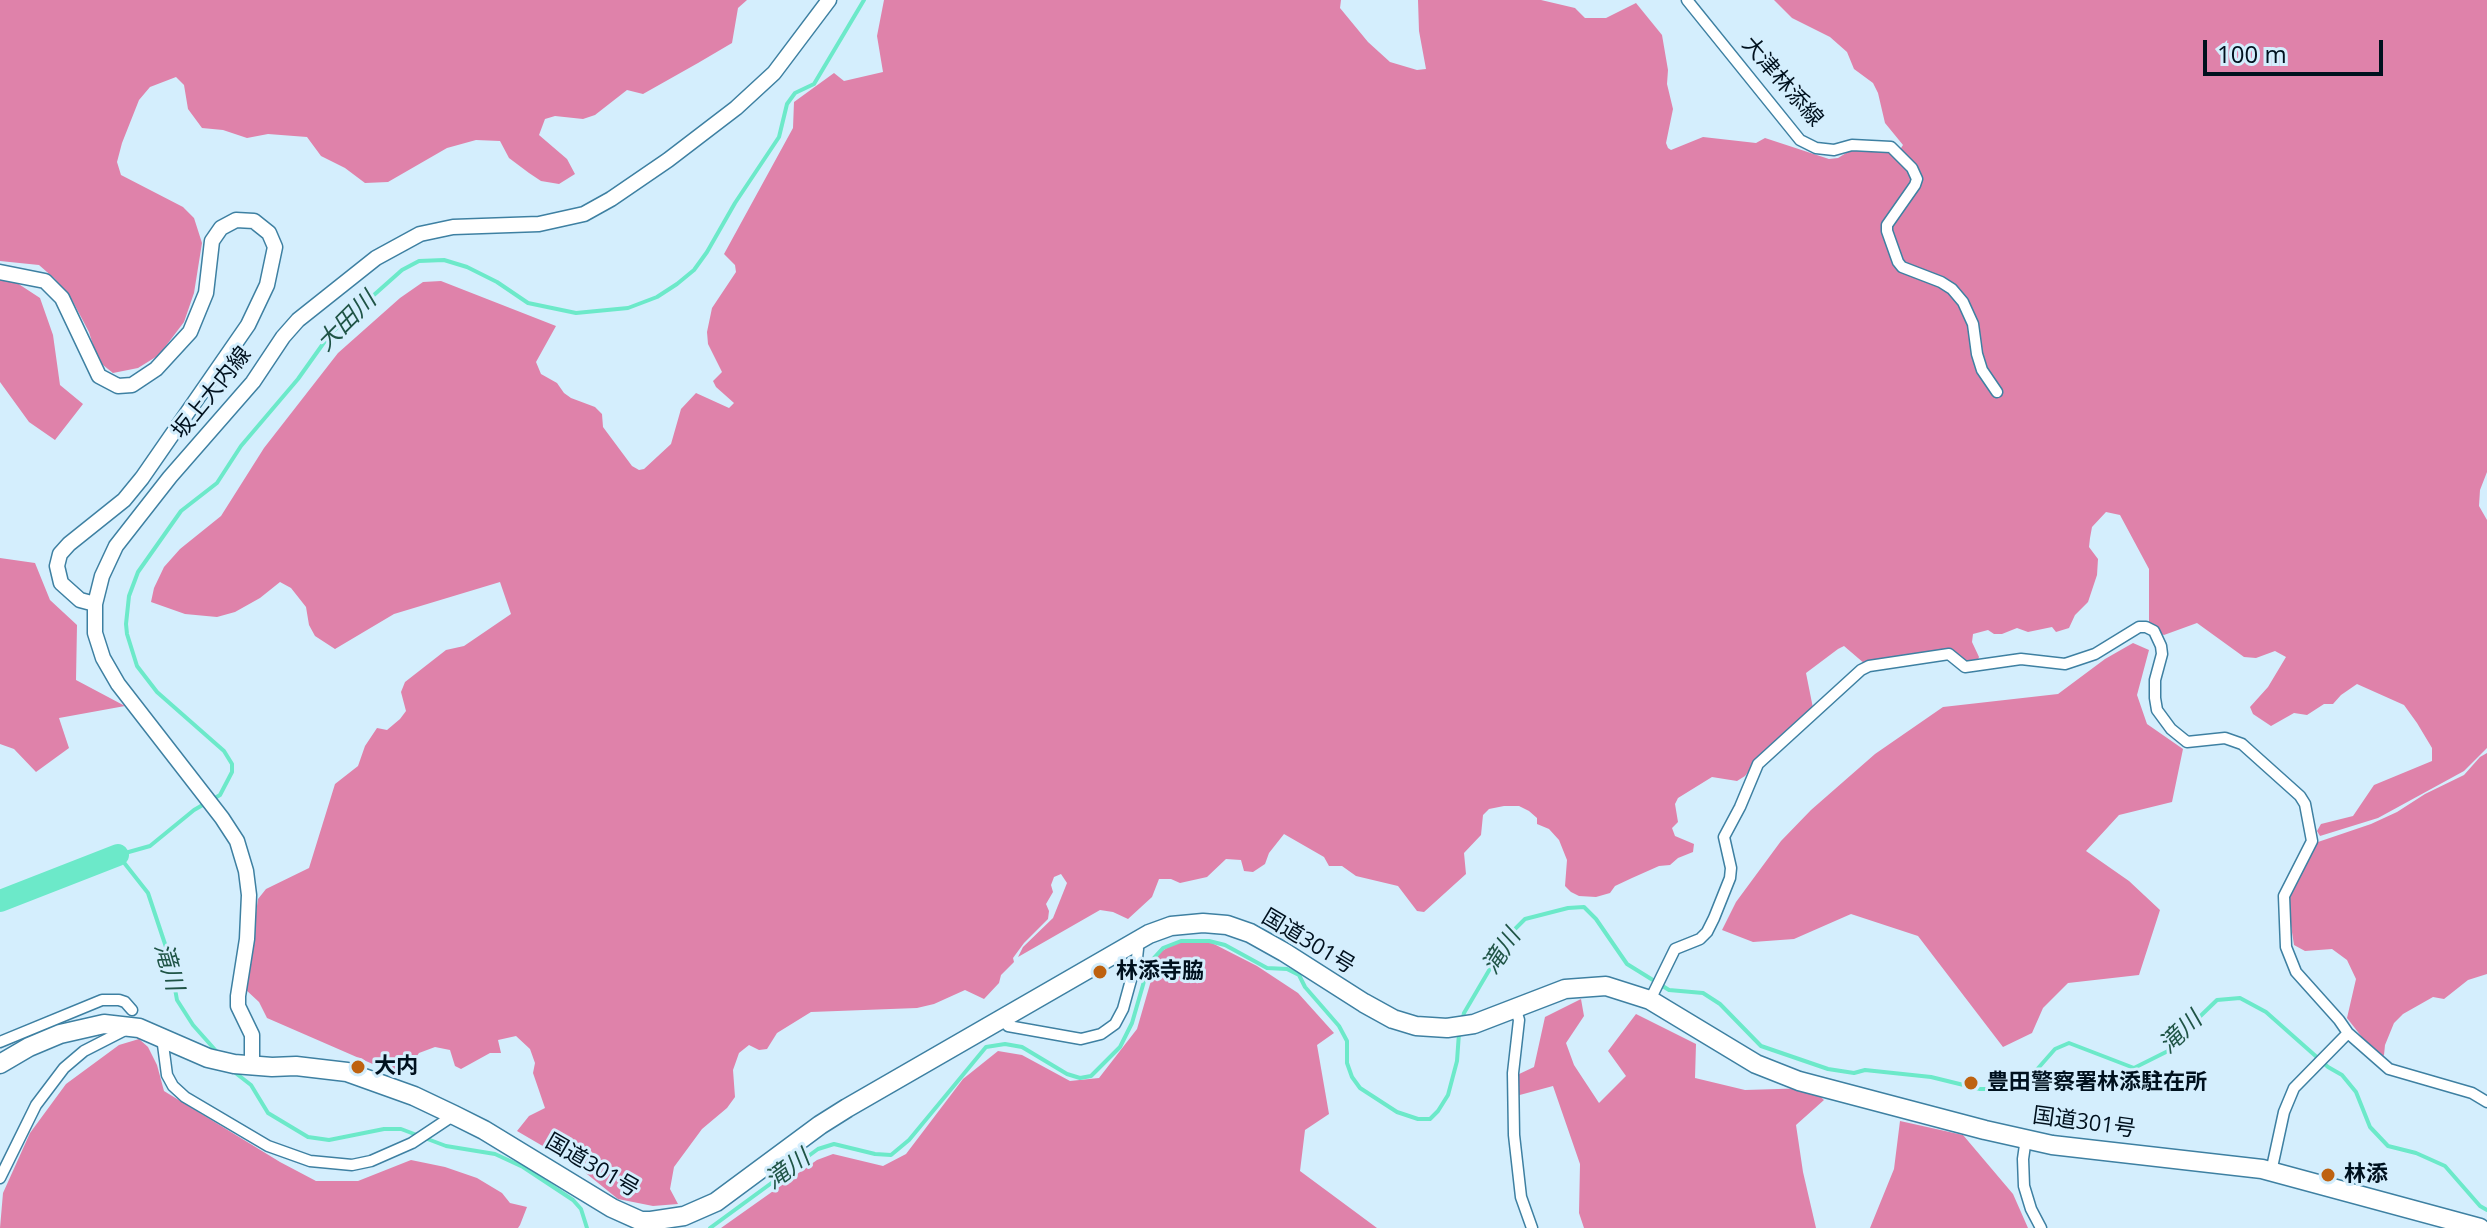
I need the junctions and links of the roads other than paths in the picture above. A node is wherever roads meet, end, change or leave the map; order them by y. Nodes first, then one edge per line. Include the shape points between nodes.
1 (829, 0) edge
2 (1687, 0) edge
3 (0, 272) edge
4 (1997, 392) dead end
5 (95, 604) junction
6 (1134, 942) junction
7 (1650, 1000) junction
8 (1515, 1007) junction
9 (132, 1018) junction
10 (1001, 1018) junction
11 (2348, 1033) junction
12 (162, 1037) junction
13 (0, 1042) edge
14 (0, 1064) edge
15 (243, 1066) junction
16 (2487, 1102) edge
17 (454, 1115) junction
18 (2026, 1138) junction
19 (2271, 1172) junction
20 (0, 1178) edge
21 (661, 1224) edge
22 (2482, 1225) edge
23 (1532, 1228) edge
24 (2041, 1228) edge

1 - 5 main road, 坂上大内線 via 774,73 736,108 611,199 584,214 548,223 453,227 420,234 376,258 298,320 116,546
2 - 4 street, 大津林添線 via 1800,140 1834,150 1852,145 1891,147 1916,173 1915,185 1887,225 1898,262 1952,289 1963,302 1982,370
3 - 5 main road via 45,281 62,298 99,376 118,386 132,385 156,369 190,332 206,293 212,241 221,228 236,220 254,221 269,233 275,247 267,285 248,325 183,420 124,500 60,554 61,583 80,600
5 - 15 main road, 坂上大内線 via 95,633 109,669 237,841 248,884 238,1006 252,1035
6 - 8 highway, 国道301号 via 1189,923 1227,925 1284,952 1393,1019 1431,1028 1465,1026
6 - 10 highway, 国道301号
6 - 10 street via 1137,958 1123,1009 1101,1034 1081,1039 1008,1026
7 - 8 highway, 国道301号 via 1590,985
7 - 11 street via 1675,949 1700,939 1714,918 1730,878 1724,837 1758,764 1861,670 1949,654 1965,667 2021,659 2065,664 2146,627 2161,646 2155,680 2162,718 2187,742 2225,738 2242,744 2305,804 2312,841 2284,896 2286,947 2296,972
7 - 18 highway, 国道301号 via 1756,1064 1799,1081
8 - 23 street via 1515,1149 1521,1197
9 - 12 highway, 国道301号
9 - 13 street via 125,1002 102,1000
9 - 14 highway, 国道301号 via 77,1028
9 - 20 street via 64,1068 36,1105
10 - 21 highway, 国道301号 via 820,1125 716,1202
11 - 16 street via 2389,1069
11 - 19 street via 2290,1095
12 - 15 highway, 国道301号
12 - 17 street via 167,1075 185,1097 268,1146 310,1161 371,1161 412,1143
15 - 17 highway, 国道301号 via 347,1072
17 - 21 highway, 国道301号 via 624,1214
18 - 19 highway, 国道301号
18 - 24 street via 2024,1186
19 - 22 highway, 国道301号

